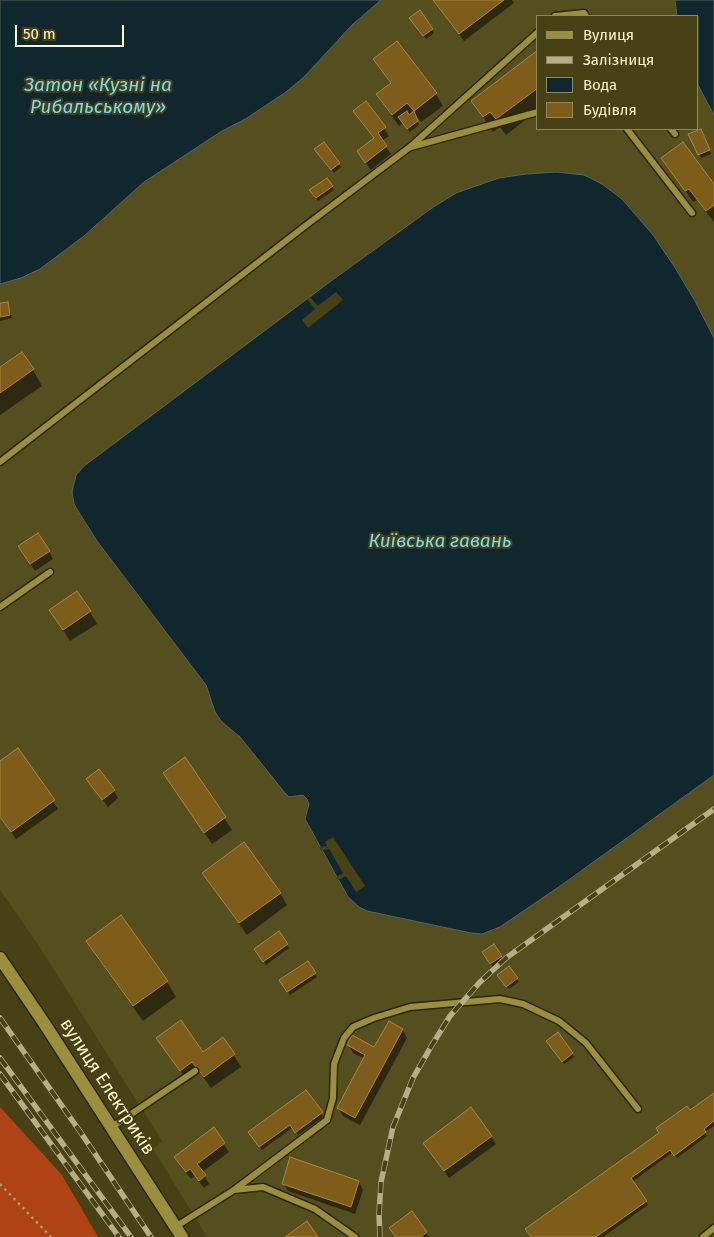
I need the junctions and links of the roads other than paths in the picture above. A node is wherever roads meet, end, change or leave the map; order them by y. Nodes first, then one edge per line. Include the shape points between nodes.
1 (565, 15) edge
2 (585, 15) edge
3 (536, 34) edge
4 (536, 113) edge
5 (627, 130) edge
6 (410, 147) junction
7 (692, 213) dead end
8 (0, 462) edge
9 (50, 572) dead end
10 (0, 607) edge
11 (0, 958) edge
12 (195, 1071) dead end
13 (638, 1109) dead end
14 (112, 1127) junction
15 (234, 1190) junction
16 (714, 1228) edge
17 (179, 1232) edge
18 (354, 1237) edge
19 (703, 1237) edge

1 - 2 lane
3 - 6 lane
4 - 6 lane
5 - 7 lane
6 - 8 lane
9 - 10 lane
11 - 14 street, вулиця Електриків
12 - 14 lane
13 - 15 lane via 586,1043 559,1021 523,1004 500,999 410,1007 353,1027 344,1038 334,1064 333,1098 328,1120
14 - 17 street, вулиця Електриків
15 - 17 lane
15 - 18 lane via 263,1187 314,1209
16 - 19 lane

